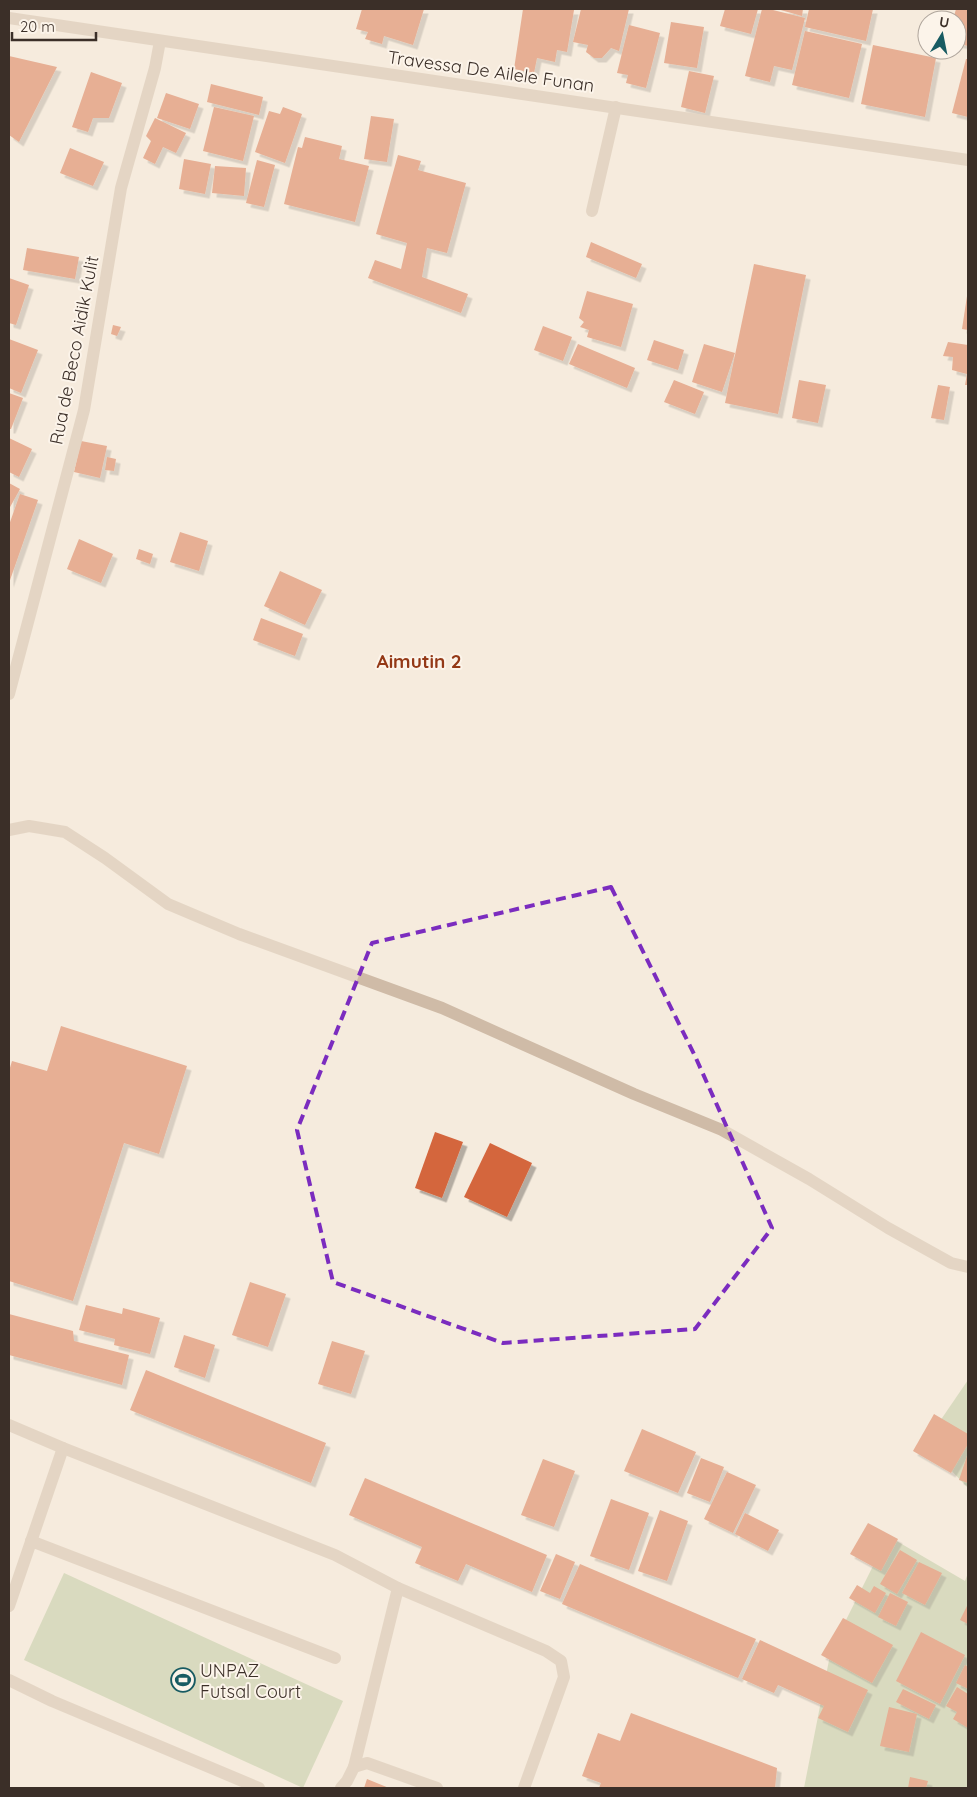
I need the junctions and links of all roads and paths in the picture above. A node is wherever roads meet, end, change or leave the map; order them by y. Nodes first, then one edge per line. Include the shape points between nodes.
1 (9, 18) edge
2 (160, 41) junction
3 (616, 108) junction
4 (968, 160) edge
5 (592, 211) dead end
6 (9, 694) edge
7 (9, 830) edge
8 (968, 1267) edge
9 (9, 1425) edge
10 (63, 1448) junction
11 (31, 1541) junction
12 (398, 1588) junction
13 (9, 1606) edge
14 (335, 1658) dead end
15 (9, 1680) edge
16 (354, 1767) junction
17 (258, 1788) edge
18 (341, 1788) edge
19 (437, 1788) edge
20 (524, 1788) edge

1 - 2 street, Travessa De Ailele Funan
2 - 3 street, Travessa De Ailele Funan
2 - 6 street, Rua de Beco Aidik Kulit via 121,188 84,410
3 - 4 street, Travessa De Ailele Funan
3 - 5 street
7 - 8 street via 29,826 65,832 168,904 239,934 442,1008 722,1130 888,1228 951,1263
9 - 10 street
10 - 11 street
10 - 12 street via 335,1555
11 - 13 street
11 - 14 street
12 - 16 street
12 - 20 street via 546,1651 561,1661 564,1677
15 - 17 street
16 - 18 street
16 - 19 street via 367,1764

